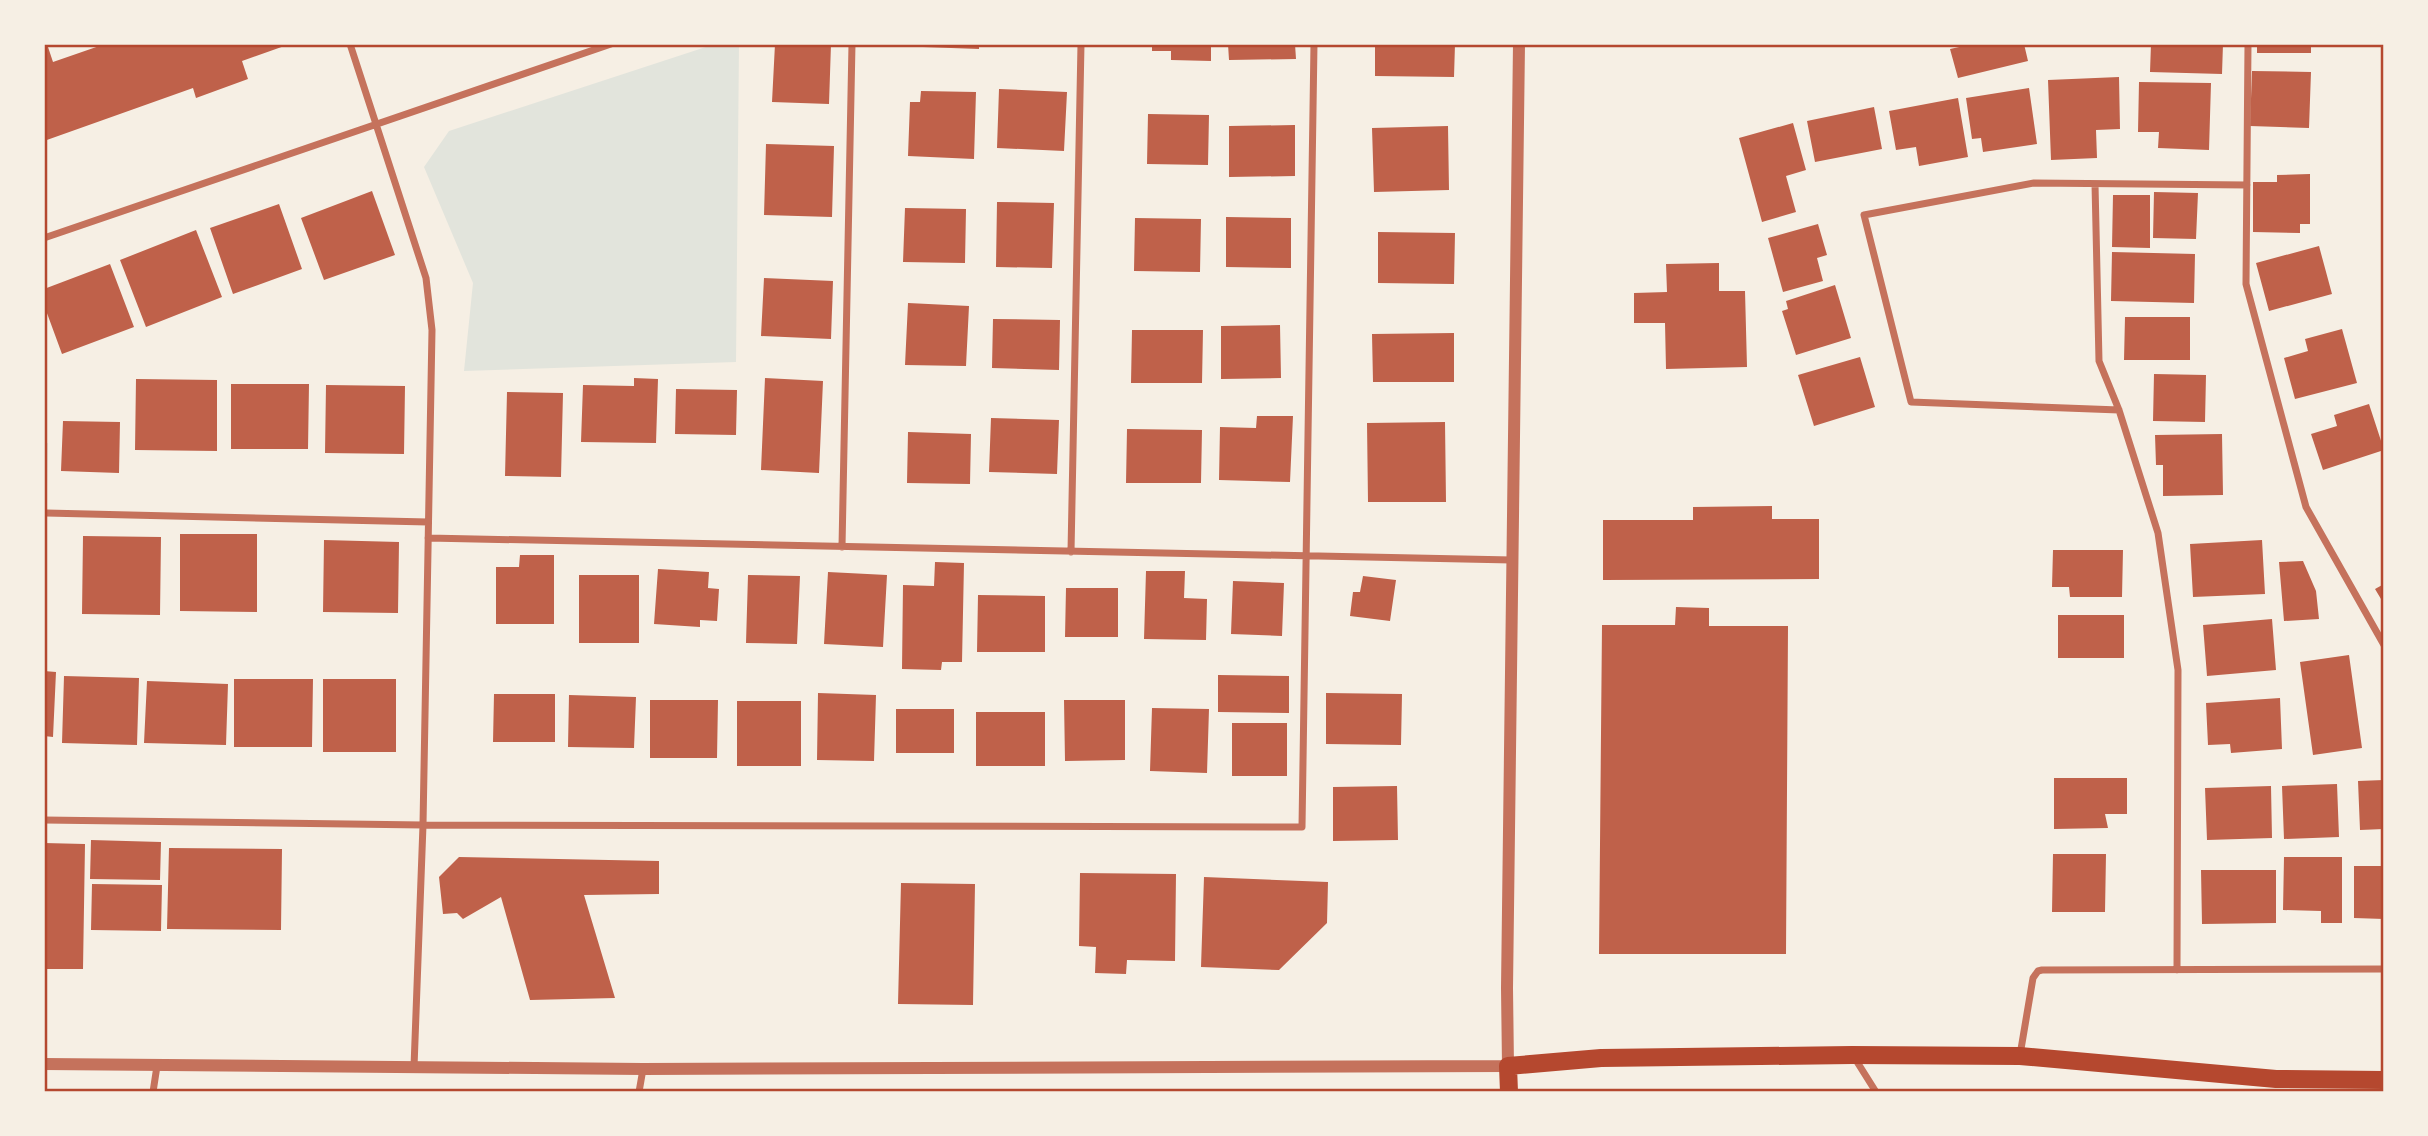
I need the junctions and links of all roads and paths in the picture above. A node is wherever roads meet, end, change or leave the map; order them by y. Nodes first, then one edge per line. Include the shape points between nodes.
1 (350, 44) edge
2 (611, 44) edge
3 (852, 44) edge
4 (1080, 44) edge
5 (1314, 44) edge
6 (1520, 44) edge
7 (2248, 44) edge
8 (376, 123) junction
9 (2095, 184) junction
10 (2246, 185) junction
11 (44, 238) edge
12 (2119, 410) junction
13 (46, 513) dead end
14 (428, 522) junction
15 (428, 538) junction
16 (842, 547) junction
17 (1071, 552) junction
18 (1305, 557) junction
19 (1513, 560) junction
20 (2384, 645) edge
21 (44, 820) edge
22 (423, 825) junction
23 (2177, 970) junction
24 (2384, 970) edge
25 (1852, 1055) junction
26 (2020, 1056) junction
27 (44, 1064) edge
28 (157, 1066) junction
29 (1508, 1066) junction
30 (414, 1067) junction
31 (643, 1069) junction
32 (2384, 1080) edge
33 (153, 1092) edge
34 (639, 1092) edge
35 (1509, 1092) edge
36 (1876, 1092) edge

1 - 8 street
2 - 8 street
3 - 16 street
4 - 17 street
5 - 18 street
6 - 19 street
7 - 10 street
8 - 11 street
8 - 14 street via 426,278 432,330
9 - 10 street
9 - 12 street via 2099,361
9 - 12 street via 2034,183 1864,215 1911,402
10 - 20 street via 2246,284 2306,507
12 - 23 street via 2158,533 2178,670
13 - 14 street
14 - 15 street
15 - 16 street
15 - 22 street
16 - 17 street
17 - 18 street
18 - 19 street
18 - 22 street via 1302,827
19 - 29 street
21 - 22 street
22 - 30 street
23 - 24 street
23 - 26 street via 2038,971
25 - 26 main road
25 - 29 main road via 1601,1058
25 - 36 street
26 - 32 main road via 2276,1079
27 - 28 street
28 - 30 street
28 - 33 street
29 - 31 street
29 - 35 main road
30 - 31 street
31 - 34 street

